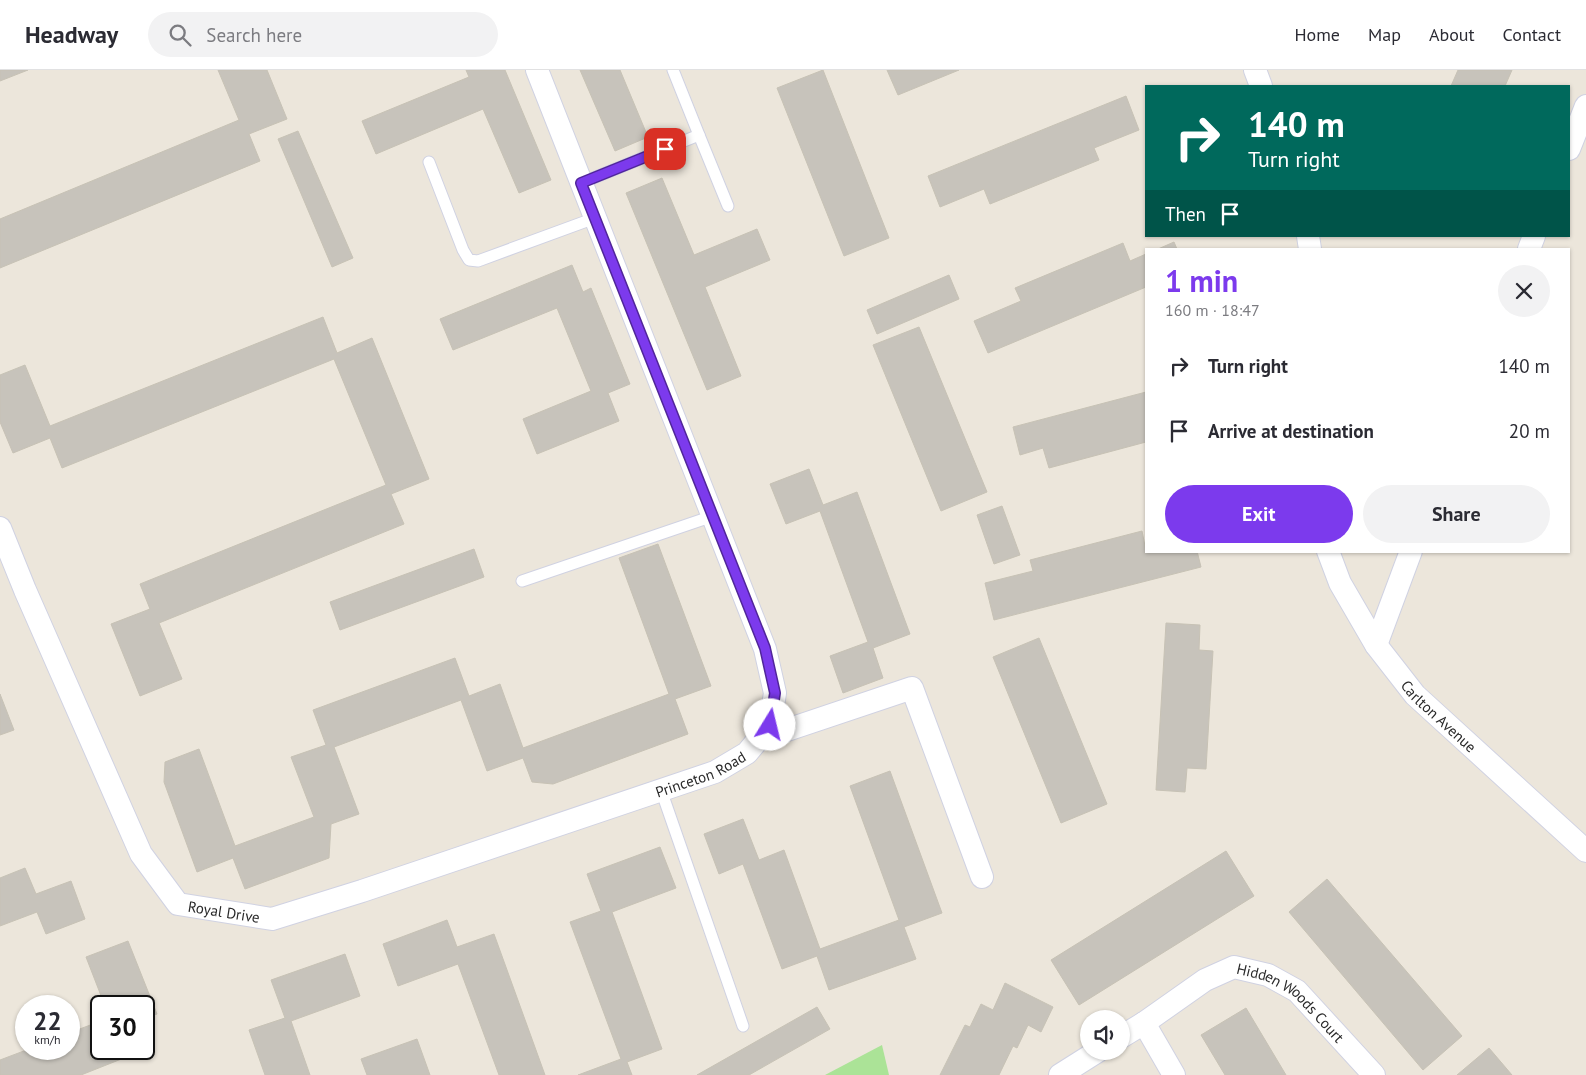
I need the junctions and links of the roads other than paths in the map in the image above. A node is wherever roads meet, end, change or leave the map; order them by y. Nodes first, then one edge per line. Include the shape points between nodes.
1 (537, 70) edge
2 (673, 70) edge
3 (1255, 70) edge
4 (1261, 85) edge
5 (1586, 106) edge
6 (699, 135) junction
7 (1570, 146) edge
8 (429, 162) dead end
9 (581, 183) junction
10 (728, 206) dead end
11 (595, 218) junction
12 (713, 516) junction
13 (0, 528) edge
14 (1329, 553) edge
15 (1410, 553) edge
16 (522, 581) dead end
17 (1376, 645) junction
18 (757, 740) junction
19 (662, 790) junction
20 (638, 798) joint
21 (1586, 852) edge
22 (982, 878) dead end
23 (1144, 1023) junction
24 (743, 1026) dead end
25 (1130, 1032) edge
26 (1084, 1060) edge
27 (1060, 1075) edge
28 (1174, 1075) edge
29 (1374, 1075) edge

1 - 9 street, Princeton Road
2 - 6 lane
3 - 4 street
5 - 7 street
6 - 9 lane
6 - 10 lane
8 - 11 lane via 469,260 478,261
9 - 11 street, Princeton Road
11 - 12 street, Princeton Road
12 - 16 lane
12 - 18 street, Princeton Road via 765,648 775,693 770,725
13 - 20 street, Royal Drive via 141,854 178,904 272,919
14 - 17 street, Carlton Avenue via 1340,583
15 - 17 street
17 - 21 street, Carlton Avenue via 1415,695
18 - 19 street, Princeton Road via 746,753 715,772
18 - 22 street via 912,688
19 - 20 street, Princeton Road
19 - 24 lane
23 - 25 street, Hidden Woods Court
23 - 28 street
23 - 29 street, Hidden Woods Court via 1205,980 1234,967 1268,975 1297,991
26 - 27 street

